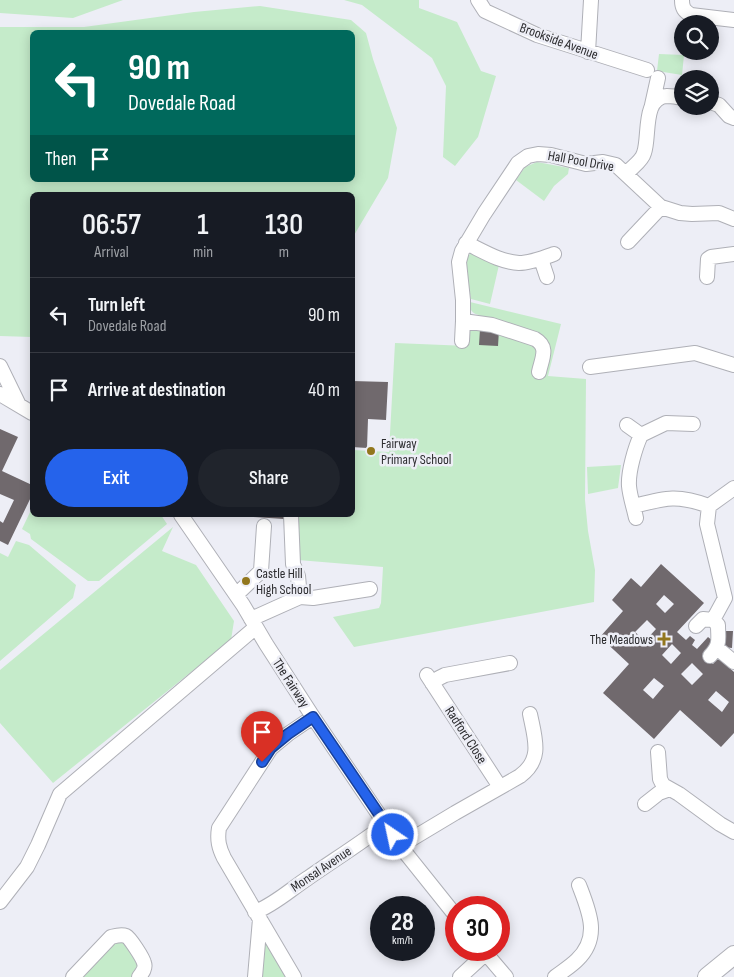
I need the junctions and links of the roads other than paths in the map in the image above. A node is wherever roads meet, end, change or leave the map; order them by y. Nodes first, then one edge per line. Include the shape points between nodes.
1 (478, 0) edge
2 (591, 0) edge
3 (682, 0) edge
4 (734, 20) edge
5 (588, 52) junction
6 (674, 97) edge
7 (652, 105) junction
8 (719, 106) edge
9 (734, 118) edge
10 (627, 173) junction
11 (662, 207) junction
12 (734, 219) edge
13 (628, 242) dead end
14 (466, 243) junction
15 (734, 254) edge
16 (707, 276) dead end
17 (547, 277) dead end
18 (463, 321) junction
19 (462, 341) dead end
20 (734, 364) edge
21 (0, 366) edge
22 (590, 367) dead end
23 (539, 372) dead end
24 (0, 394) edge
25 (20, 405) junction
26 (30, 412) edge
27 (693, 424) dead end
28 (627, 425) dead end
29 (641, 435) junction
30 (734, 488) edge
31 (708, 506) junction
32 (182, 517) edge
33 (291, 517) edge
34 (264, 526) dead end
35 (370, 589) dead end
36 (236, 595) junction
37 (300, 597) junction
38 (713, 620) junction
39 (254, 623) junction
40 (696, 626) dead end
41 (501, 662) dead end
42 (734, 662) edge
43 (530, 714) dead end
44 (313, 717) junction
45 (658, 752) dead end
46 (500, 788) junction
47 (670, 789) junction
48 (645, 804) dead end
49 (386, 824) junction
50 (734, 832) edge
51 (400, 846) junction
52 (579, 885) dead end
53 (0, 902) edge
54 (445, 902) edge
55 (258, 915) junction
56 (734, 955) edge
57 (475, 961) edge
58 (492, 961) edge
59 (73, 977) edge
60 (139, 977) edge
61 (255, 977) edge
62 (294, 977) edge
63 (460, 977) edge
64 (506, 977) edge
65 (556, 977) edge
66 (707, 977) edge

1 - 5 street, Brookside Avenue via 491,14 537,35
2 - 5 street
3 - 4 street via 682,7 691,15
5 - 7 street, Brookside Avenue via 650,72
6 - 7 street via 658,98
7 - 10 street via 644,155
8 - 9 street
10 - 11 street, Hall Pool Drive
10 - 14 street, Hall Pool Drive via 616,165 603,162 586,164 551,155 528,156 518,164
11 - 12 street, Hall Pool Drive via 680,213 719,213
11 - 13 street
14 - 17 street via 499,259 520,263 548,256
14 - 18 street, Hall Pool Drive via 459,262
15 - 16 street via 708,259
18 - 19 street, Hall Pool Drive
18 - 23 street via 492,325 541,342 544,353
20 - 22 street via 695,353
21 - 25 street
24 - 25 street
25 - 26 street
27 - 29 street via 666,424
28 - 29 street
29 - 31 street via 629,476 635,512 663,499 680,498
30 - 31 street
31 - 38 street via 707,524 725,598
32 - 36 street, The Fairway
33 - 37 street via 293,564
34 - 36 street via 261,571
35 - 37 street
36 - 39 street, The Fairway
37 - 39 street
38 - 40 street via 703,619
38 - 42 street via 718,625 714,652
39 - 44 street, The Fairway
39 - 53 street via 60,794 26,867
41 - 46 street, Radford Close via 430,679
43 - 46 street via 537,730 532,764 527,771
44 - 49 street, The Fairway
44 - 55 street via 271,748 219,828 219,848
45 - 47 street via 660,779
46 - 51 street
47 - 48 street
47 - 50 street
49 - 51 street, The Fairway
49 - 55 street, Monsal Avenue via 261,909
51 - 54 street, The Fairway
52 - 65 street via 590,916 590,937 577,960
55 - 61 street
55 - 62 street
56 - 66 main road
57 - 63 street
58 - 64 street
59 - 60 street via 116,936 129,938 144,963 145,969

